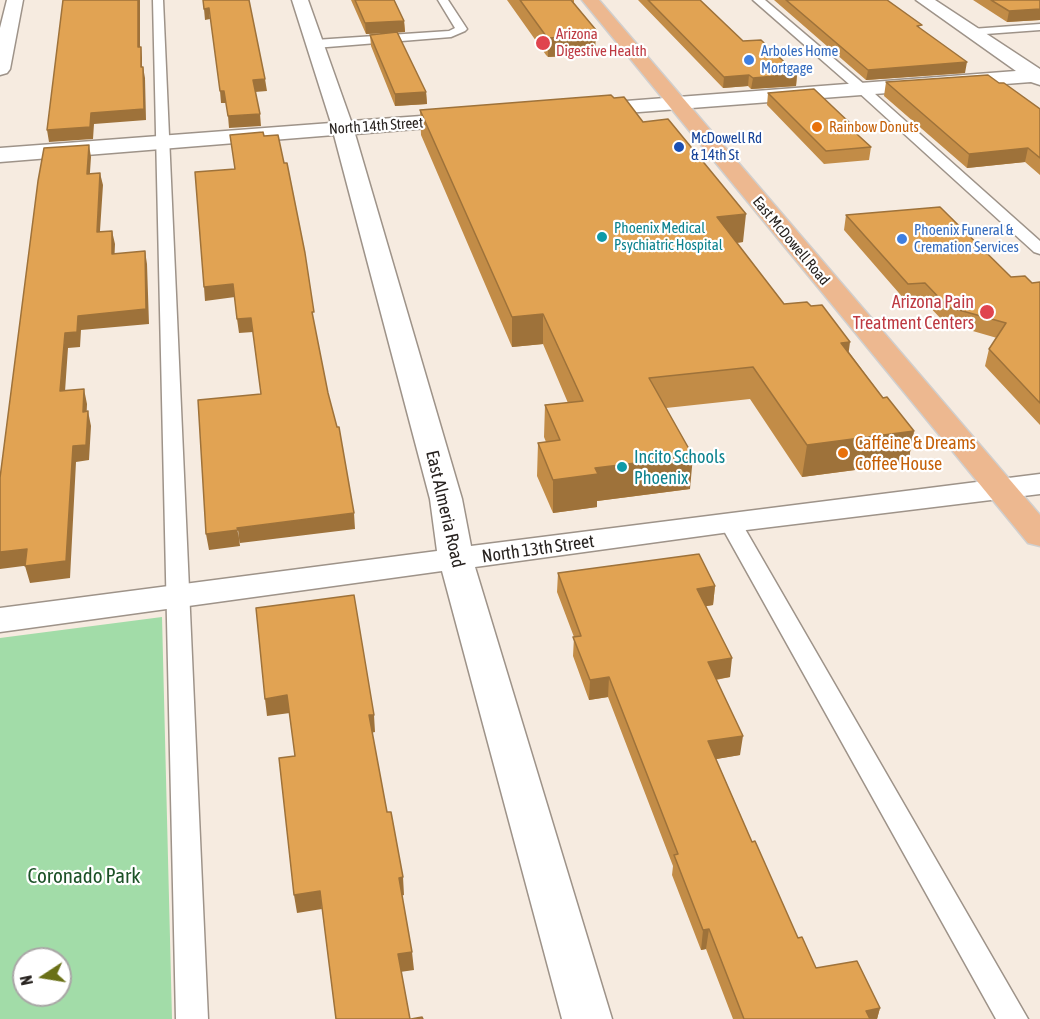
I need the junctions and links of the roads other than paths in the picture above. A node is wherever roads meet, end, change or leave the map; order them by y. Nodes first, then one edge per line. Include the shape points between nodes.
1 (15, 0) edge
2 (158, 0) edge
3 (300, 0) edge
4 (443, 0) edge
5 (590, 0) edge
6 (758, 0) edge
7 (924, 0) edge
8 (1040, 27) edge
9 (972, 32) junction
10 (315, 44) junction
11 (0, 69) edge
12 (1038, 76) edge
13 (861, 88) junction
14 (676, 103) junction
15 (563, 111) edge
16 (483, 118) edge
17 (343, 128) junction
18 (165, 142) junction
19 (0, 155) edge
20 (1040, 249) edge
21 (1040, 484) edge
22 (1000, 489) junction
23 (730, 522) junction
24 (1040, 536) edge
25 (456, 560) junction
26 (180, 597) junction
27 (0, 620) edge
28 (192, 1019) edge
29 (587, 1019) edge
30 (1012, 1019) edge

1 - 11 street
2 - 18 lane
3 - 10 street, East Almeria Road
4 - 10 lane via 461,29 451,34
5 - 14 main road, East McDowell Road
6 - 13 lane
7 - 9 street
8 - 9 lane
9 - 12 street
10 - 17 street, East Almeria Road
12 - 13 street
13 - 14 street
13 - 20 lane
14 - 15 street
14 - 22 main road, East McDowell Road
16 - 17 street, North 14th Street
17 - 18 street, North 14th Street
17 - 25 street, East Almeria Road via 446,499
18 - 19 street, North 14th Street
18 - 26 lane
21 - 22 street, North 13th Street
22 - 23 street, North 13th Street
22 - 24 main road, East McDowell Road
23 - 25 street, North 13th Street
23 - 30 lane
25 - 26 street, North 13th Street
25 - 29 street, East Almeria Road
26 - 27 street, North 13th Street
26 - 28 lane

